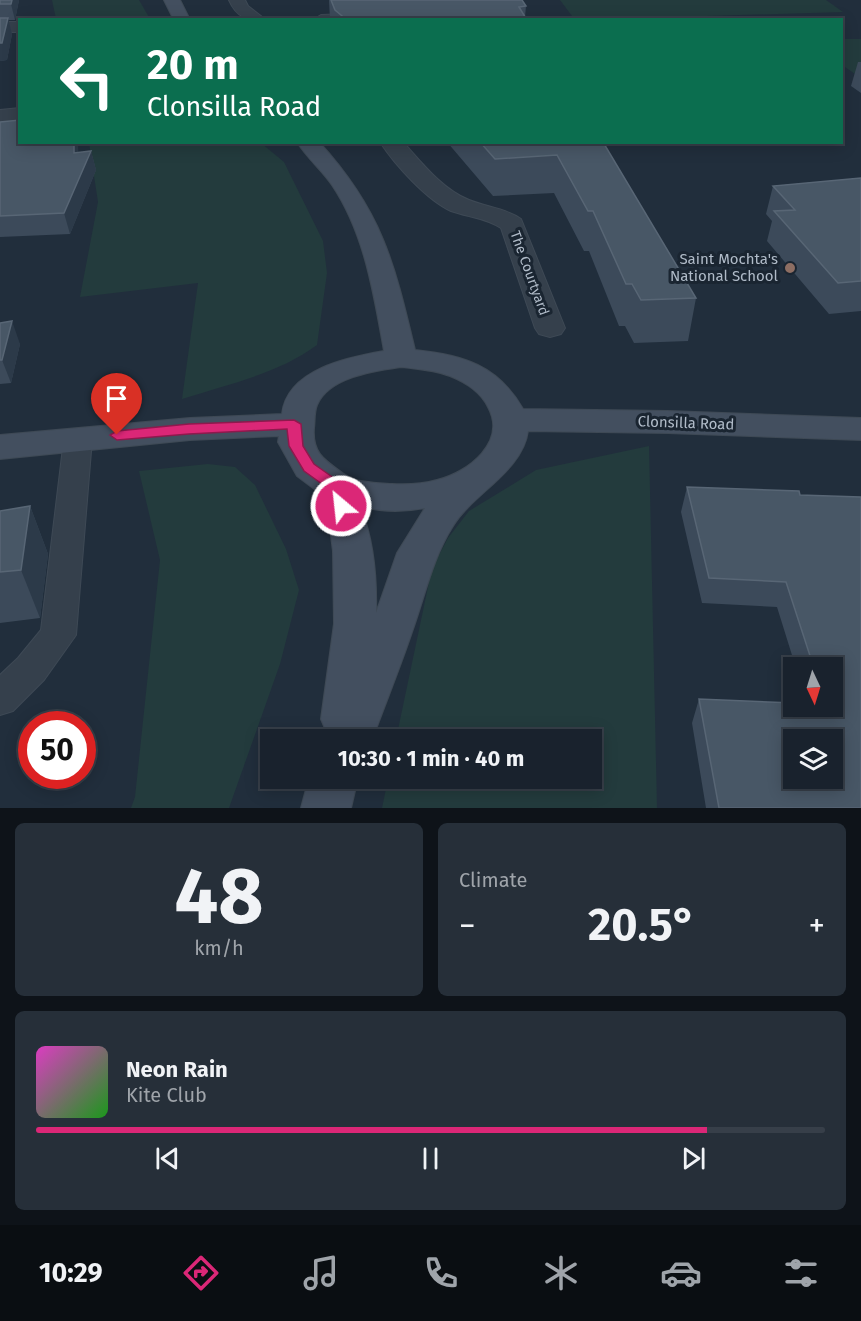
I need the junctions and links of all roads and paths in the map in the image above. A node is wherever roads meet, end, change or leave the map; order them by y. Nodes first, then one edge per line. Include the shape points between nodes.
1 (172, 0) edge
2 (237, 0) edge
3 (391, 17) edge
4 (181, 18) edge
5 (255, 18) edge
6 (368, 18) edge
7 (0, 27) edge
8 (18, 27) edge
9 (309, 144) edge
10 (392, 144) edge
11 (550, 328) dead end
12 (401, 358) junction
13 (512, 420) junction
14 (294, 424) junction
15 (861, 429) edge
16 (78, 439) junction
17 (0, 447) edge
18 (471, 483) junction
19 (333, 484) junction
20 (0, 699) edge
21 (342, 729) edge
22 (352, 729) edge
23 (331, 789) edge
24 (326, 808) edge

1 - 4 main road
2 - 5 street via 241,9
3 - 6 street
7 - 8 street
9 - 12 main road via 343,185 372,239 382,267
10 - 11 street, The Courtyard via 451,201 497,215 512,224
12 - 13 main road via 461,368 503,399
12 - 14 main road via 351,368 318,385 301,403
13 - 15 main road, Clonsilla Road
13 - 18 main road via 509,443 496,465
14 - 16 main road
14 - 19 main road via 296,446 309,467
16 - 17 main road
16 - 20 lane via 58,635
18 - 19 main road via 438,495 400,500 364,496
18 - 22 main road via 441,513 417,553
19 - 21 main road via 349,528 354,568 354,639
23 - 24 main road

